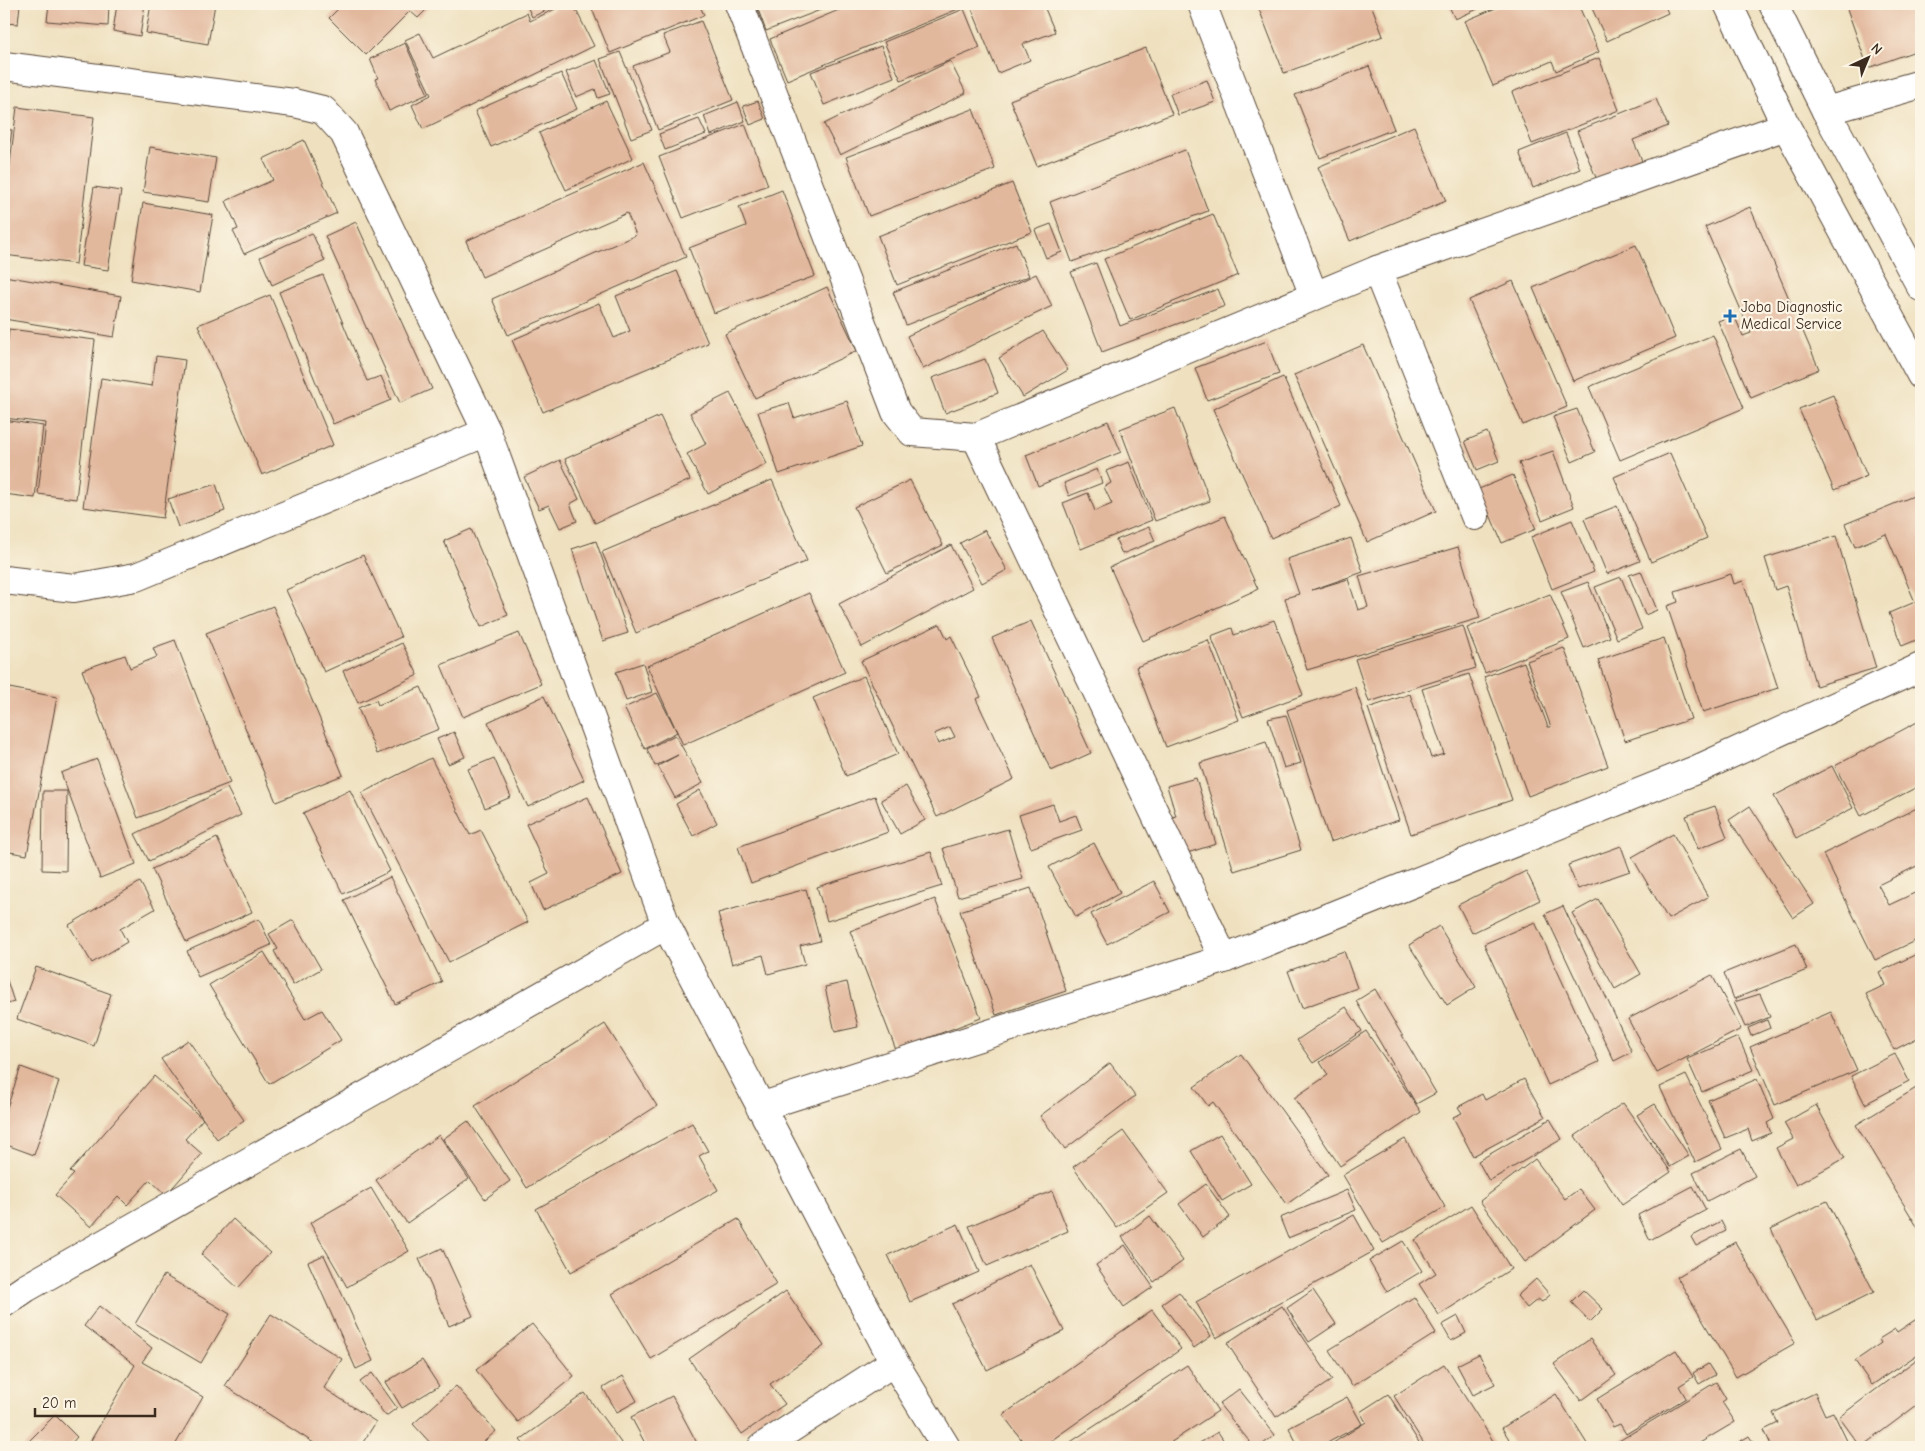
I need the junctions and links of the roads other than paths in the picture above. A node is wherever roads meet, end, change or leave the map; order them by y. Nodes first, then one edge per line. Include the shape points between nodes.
1 (739, 4) edge
2 (1202, 4) edge
3 (1728, 4) edge
4 (1773, 4) edge
5 (4, 66) edge
6 (1921, 84) edge
7 (1826, 111) junction
8 (1786, 126) junction
9 (1377, 270) junction
10 (1921, 288) edge
11 (1314, 296) junction
12 (1921, 375) edge
13 (487, 432) junction
14 (976, 437) junction
15 (1475, 516) dead end
16 (4, 580) edge
17 (1921, 668) edge
18 (666, 925) junction
19 (1224, 959) junction
20 (760, 1107) junction
21 (4, 1303) edge
22 (894, 1362) junction
23 (762, 1447) edge
24 (946, 1447) edge

1 - 14 street via 896,412 912,432
2 - 11 street
3 - 8 street
4 - 7 street
5 - 13 street via 294,103 323,110 344,133
6 - 7 street
7 - 10 street
8 - 9 street
8 - 12 street
9 - 11 street
9 - 15 street
11 - 14 street
13 - 16 street via 136,577 74,588
13 - 18 street
14 - 19 street
17 - 19 street via 1698,769
18 - 20 street
18 - 21 street
19 - 20 street
20 - 22 street
22 - 23 street
22 - 24 street

